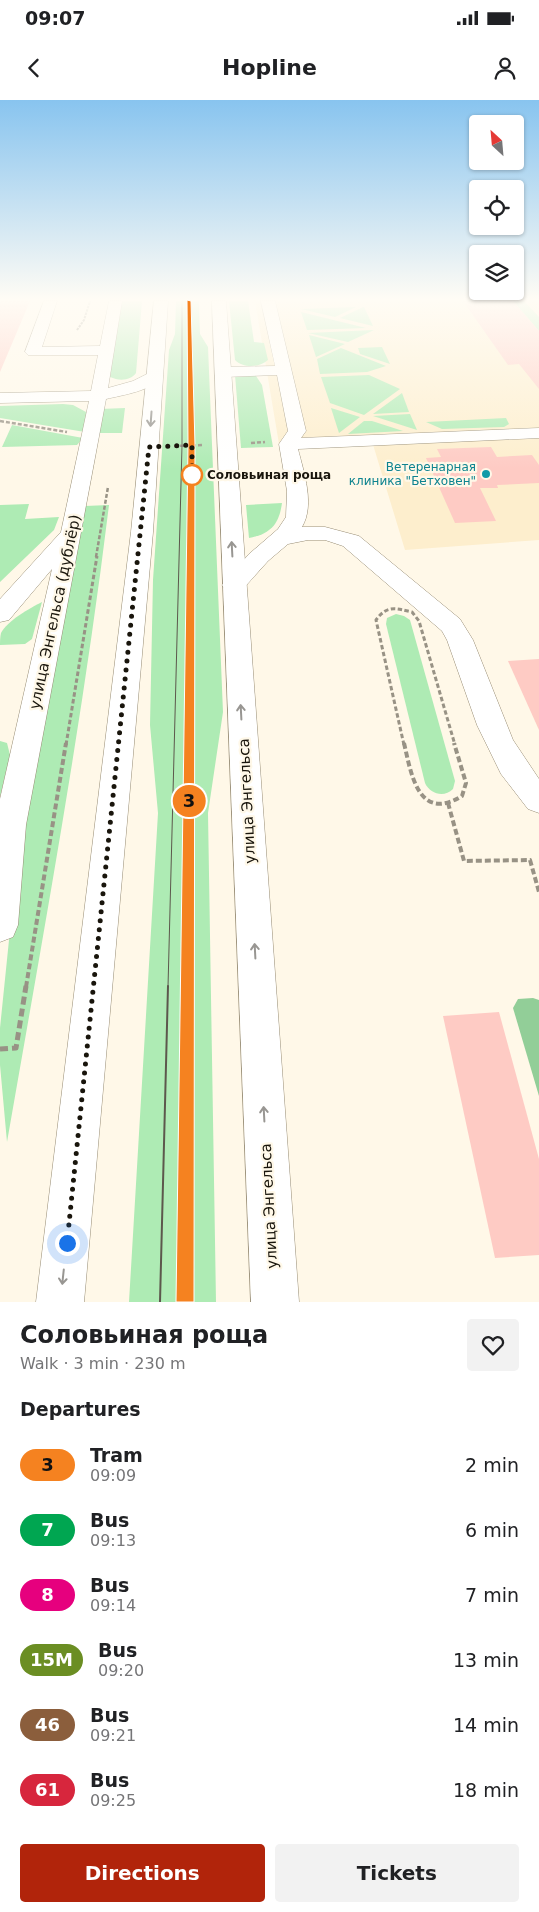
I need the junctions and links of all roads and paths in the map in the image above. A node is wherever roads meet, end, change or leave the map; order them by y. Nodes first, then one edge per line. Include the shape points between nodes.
1 (105, 357) edge
2 (157, 357) edge
3 (223, 357) edge
4 (281, 357) edge
5 (284, 370) junction
6 (224, 372) junction
7 (155, 376) junction
8 (97, 395) junction
9 (0, 398) edge
10 (0, 421) edge
11 (539, 433) edge
12 (90, 436) junction
13 (290, 443) junction
14 (227, 444) junction
15 (149, 447) junction
16 (109, 482) dead end
17 (71, 534) junction
18 (281, 538) junction
19 (234, 585) junction
20 (0, 614) edge
21 (539, 800) edge
22 (448, 803) junction
23 (1, 880) edge
24 (539, 892) edge
25 (0, 925) edge
26 (0, 1049) edge
27 (60, 1302) edge
28 (275, 1302) edge

1 - 8 main road, улица Энгельса (дублёр)
2 - 7 main road
3 - 6 main road, улица Энгельса
4 - 5 main road
5 - 6 main road
5 - 13 main road via 297,431
6 - 14 main road, улица Энгельса
7 - 8 main road via 130,390
7 -> 15 main road
8 - 9 main road
8 - 12 main road, улица Энгельса (дублёр)
10 - 12 path
11 - 13 main road
12 - 17 main road, улица Энгельса (дублёр)
13 - 14 path
13 - 18 main road via 297,516
14 - 15 path
19 -> 14 main road, улица Энгельса
15 -> 27 main road
16 - 26 path via 16,1048
17 - 20 main road
17 - 23 main road, улица Энгельса (дублёр)
18 - 19 main road
18 - 21 main road via 316,532 351,541 451,625 460,640 498,739 527,788
28 -> 19 main road, улица Энгельса
22 - 22 path via 462,796 466,783 419,621 417,616 406,610 387,609 376,620 413,782 422,795 439,803
22 - 24 path via 464,861 530,860
23 - 25 main road, улица Энгельса (дублёр)

